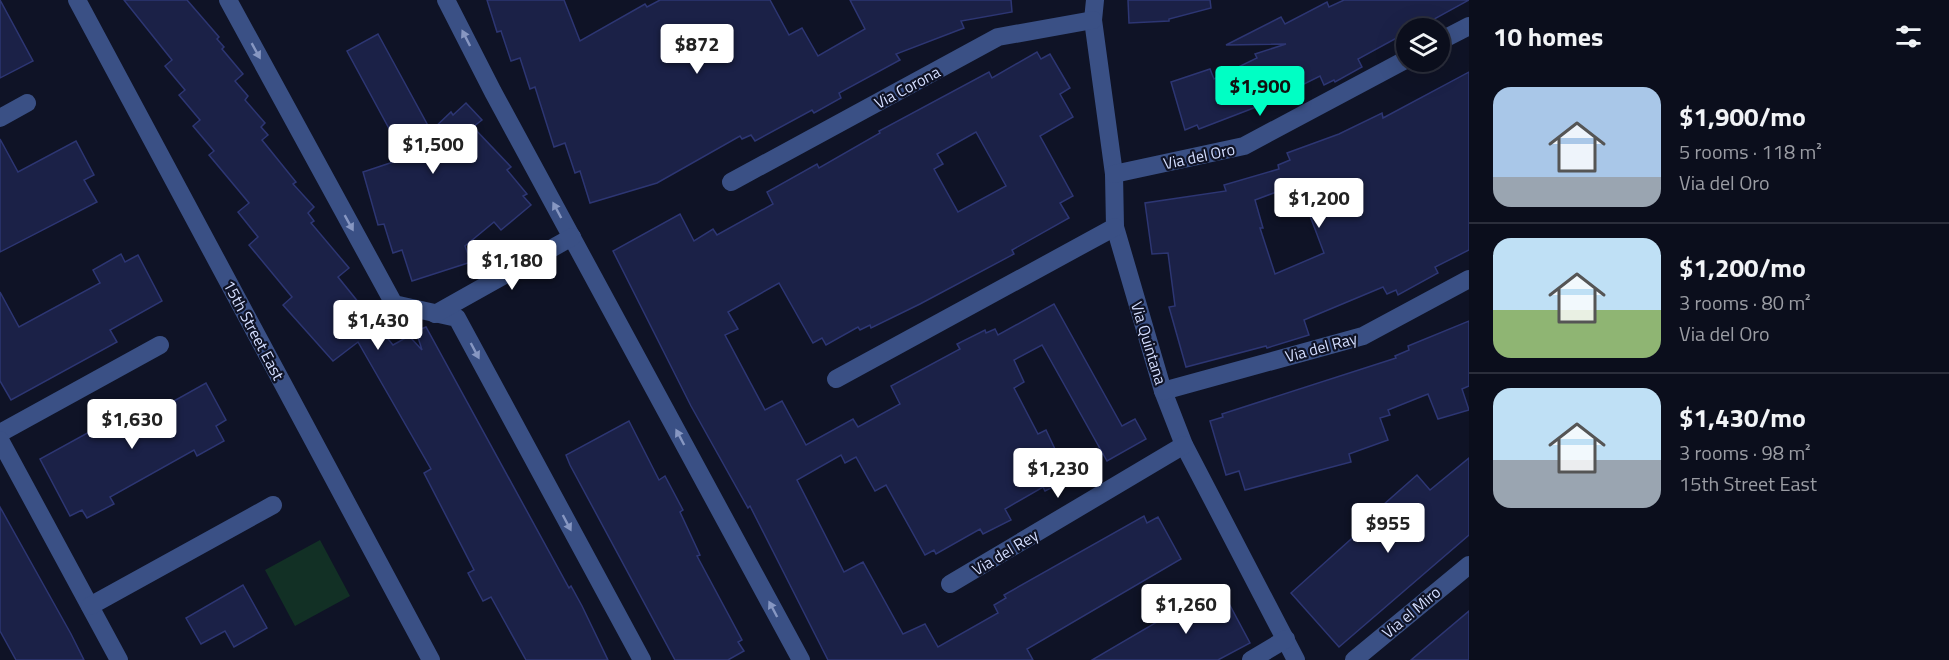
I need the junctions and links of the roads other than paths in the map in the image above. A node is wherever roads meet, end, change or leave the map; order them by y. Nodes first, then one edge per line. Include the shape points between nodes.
1 (77, 0) edge
2 (228, 0) edge
3 (446, 0) edge
4 (1095, 0) edge
5 (1093, 20) junction
6 (1469, 26) edge
7 (1450, 36) edge
8 (1396, 65) edge
9 (27, 103) dead end
10 (0, 118) edge
11 (1114, 174) junction
12 (731, 182) dead end
13 (1115, 227) junction
14 (572, 237) junction
15 (1469, 279) edge
16 (435, 314) junction
17 (160, 345) dead end
18 (836, 379) dead end
19 (1163, 390) junction
20 (0, 433) edge
21 (0, 440) edge
22 (1184, 445) junction
23 (273, 505) dead end
24 (1469, 565) edge
25 (950, 585) dead end
26 (90, 606) junction
27 (1286, 639) junction
28 (119, 660) edge
29 (431, 660) edge
30 (642, 660) edge
31 (801, 660) edge
32 (1251, 660) edge
33 (1296, 660) edge
34 (1354, 660) edge

1 - 29 street, 15th Street East
2 -> 16 street via 394,304
14 -> 3 street
4 - 5 street, Via Quintana
5 - 11 street, Via Quintana
5 - 12 street, Via Corona via 998,38
6 - 7 street
8 - 11 street, Via del Oro via 1244,146
9 - 10 street
11 - 13 street, Via Quintana
13 - 18 street
13 - 19 street, Via Quintana
14 - 16 street
31 -> 14 street
15 - 19 street, Via del Ray via 1363,336
16 -> 30 street via 457,318
17 - 20 street
19 - 22 street, Via Quintana
21 - 26 street
22 - 25 street, Via del Rey
22 - 27 street, Via Quintana
23 - 26 street
24 - 34 street, Via el Miro
26 - 28 street
27 - 32 street
27 - 33 street, Via Quintana

